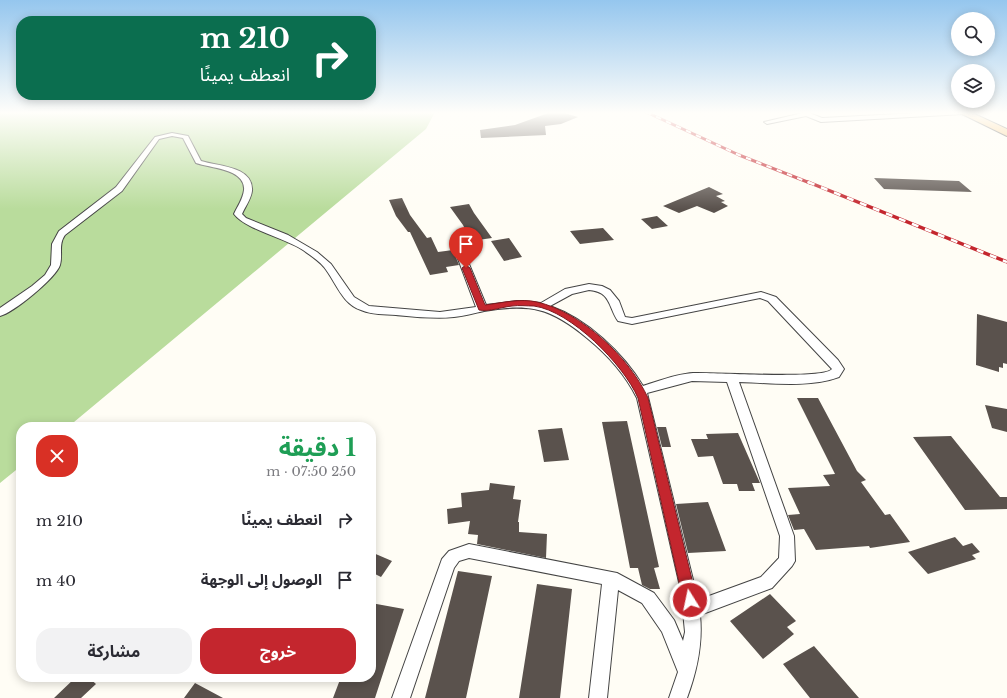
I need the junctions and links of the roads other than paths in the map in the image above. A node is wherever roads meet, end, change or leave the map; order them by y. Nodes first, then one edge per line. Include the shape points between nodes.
1 (152, 145) edge
2 (190, 145) edge
3 (455, 240) dead end
4 (544, 306) junction
5 (482, 308) junction
6 (0, 313) edge
7 (732, 378) junction
8 (640, 391) junction
9 (611, 578) junction
10 (691, 610) junction
11 (687, 673) junction
12 (401, 698) edge
13 (598, 698) edge
14 (678, 698) edge

1 - 6 street via 120,189 56,240 57,261 54,270 46,279
2 - 5 street via 198,162 239,173 246,178 248,193 238,214 243,220 285,236 323,260 359,307 430,315 455,314
3 - 5 street
4 - 5 street via 514,303
4 - 7 street via 557,296 595,286 614,299 622,319 632,321 748,297 768,297 781,306 838,369 835,374 827,377
4 - 8 street via 575,321 619,359
7 - 8 street via 692,378
7 - 10 street via 787,536 787,561 766,583
8 - 10 street via 689,591
9 - 11 street via 648,598 668,626
9 - 12 street via 475,552 464,552 454,556 447,564
9 - 13 street
10 - 11 street via 693,632
11 - 14 street

